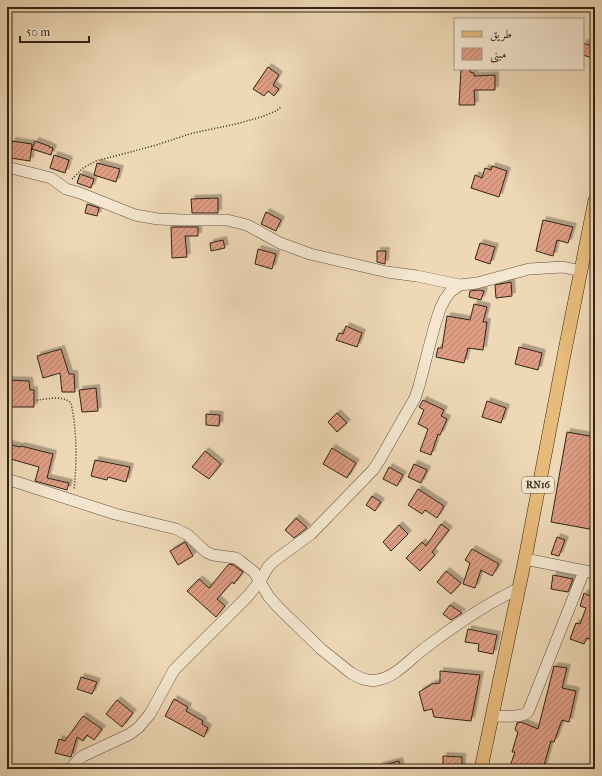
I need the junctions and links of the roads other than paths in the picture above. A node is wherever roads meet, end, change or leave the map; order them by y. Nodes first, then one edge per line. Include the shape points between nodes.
1 (7, 167) edge
2 (595, 200) edge
3 (581, 271) junction
4 (460, 285) junction
5 (7, 480) edge
6 (525, 559) junction
7 (590, 572) edge
8 (260, 581) junction
9 (518, 590) junction
10 (493, 716) junction
11 (70, 769) edge
12 (481, 769) edge

1 - 4 street via 51,178 64,188 135,216 237,222 292,249 387,272
2 - 3 main road, RN16
3 - 4 street via 563,267 529,269
3 - 6 main road, RN16
4 - 8 street via 450,292 445,300 434,328 417,392 379,461 317,528 268,567
5 - 8 street via 176,530 188,535 206,552 236,558 254,572
6 - 7 street
6 - 9 main road, RN16
7 - 10 street via 526,715
8 - 9 street via 269,597 316,644 351,673 369,681 389,676 484,607
8 - 11 street via 174,670 150,714 139,727 130,734 90,751 78,759
9 - 10 main road, RN16
10 - 12 main road, RN16

